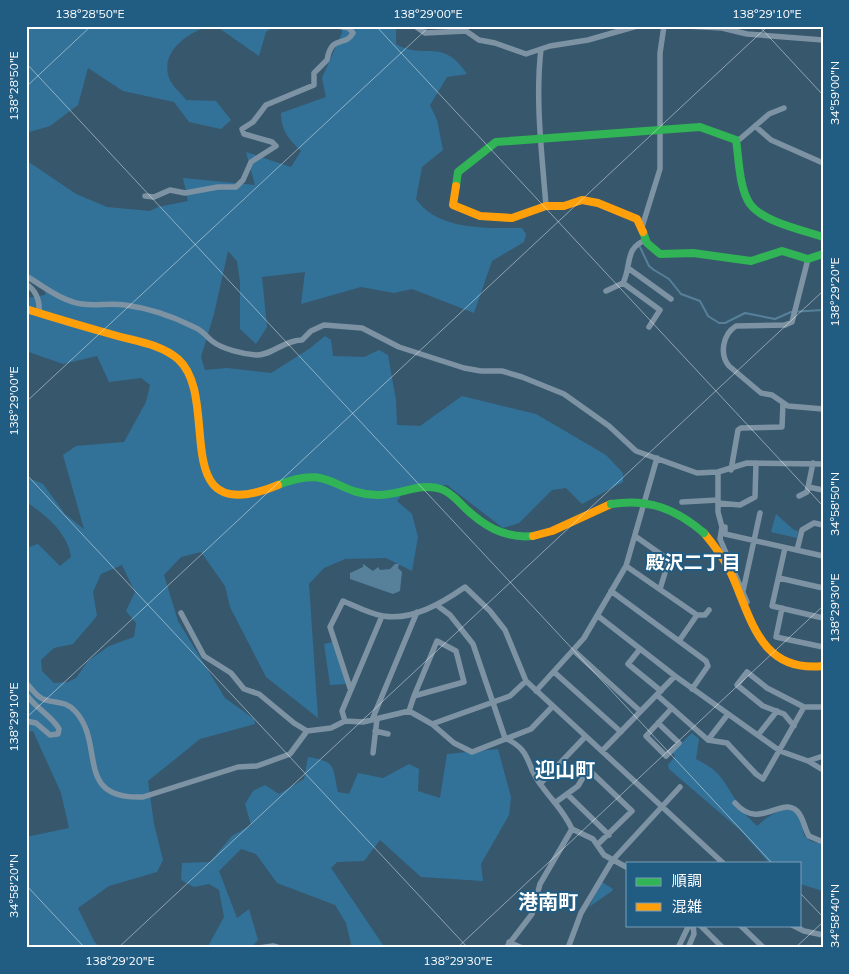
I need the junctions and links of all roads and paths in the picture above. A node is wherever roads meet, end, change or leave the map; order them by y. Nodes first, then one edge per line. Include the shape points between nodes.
1 (338, 26) edge
2 (415, 26) edge
3 (637, 26) edge
4 (664, 26) edge
5 (686, 26) edge
6 (823, 40) edge
7 (541, 49) junction
8 (784, 108) dead end
9 (756, 126) junction
10 (659, 130) junction
11 (541, 139) junction
12 (736, 140) junction
13 (823, 163) edge
14 (145, 196) dead end
15 (546, 206) junction
16 (642, 227) junction
17 (823, 237) edge
18 (646, 240) junction
19 (823, 254) edge
20 (808, 259) junction
21 (628, 268) junction
22 (26, 276) edge
23 (623, 283) junction
24 (26, 284) edge
25 (606, 290) dead end
26 (671, 299) dead end
27 (26, 309) edge
28 (39, 313) junction
29 (649, 327) dead end
30 (783, 403) junction
31 (823, 409) edge
32 (657, 458) junction
33 (756, 463) junction
34 (814, 463) junction
35 (823, 464) edge
36 (731, 470) junction
37 (718, 472) junction
38 (808, 487) junction
39 (823, 490) edge
40 (799, 496) dead end
41 (718, 501) junction
42 (682, 502) dead end
43 (760, 513) dead end
44 (720, 518) junction
45 (823, 525) edge
46 (635, 536) junction
47 (754, 541) junction
48 (785, 548) junction
49 (797, 550) junction
50 (823, 556) edge
51 (626, 566) junction
52 (779, 578) junction
53 (823, 588) edge
54 (660, 589) junction
55 (611, 591) junction
56 (743, 591) junction
57 (747, 602) dead end
58 (438, 606) junction
59 (782, 608) junction
60 (709, 610) dead end
61 (417, 612) junction
62 (181, 613) dead end
63 (697, 615) junction
64 (382, 616) junction
65 (598, 616) junction
66 (823, 618) edge
67 (679, 641) junction
68 (823, 647) edge
69 (640, 649) junction
70 (573, 650) junction
71 (823, 666) edge
72 (554, 672) junction
73 (675, 676) junction
74 (526, 681) junction
75 (26, 683) edge
76 (350, 688) junction
77 (692, 689) junction
78 (536, 691) junction
79 (658, 693) junction
80 (26, 694) edge
81 (414, 696) junction
82 (493, 701) junction
83 (552, 707) junction
84 (804, 707) junction
85 (823, 707) edge
86 (672, 708) junction
87 (409, 711) junction
88 (640, 711) junction
89 (776, 711) junction
90 (728, 714) junction
91 (375, 719) junction
92 (26, 721) edge
93 (345, 721) junction
94 (658, 723) junction
95 (432, 724) junction
96 (794, 726) junction
97 (307, 731) junction
98 (375, 731) junction
99 (621, 732) junction
100 (388, 734) dead end
101 (758, 735) junction
102 (585, 737) junction
103 (505, 738) junction
104 (708, 740) junction
105 (780, 750) junction
106 (602, 751) junction
107 (373, 753) dead end
108 (823, 756) edge
109 (808, 762) junction
110 (823, 770) edge
111 (540, 784) junction
112 (680, 786) dead end
113 (567, 794) junction
114 (556, 802) junction
115 (735, 803) dead end
116 (662, 806) junction
117 (572, 829) junction
118 (609, 835) junction
119 (823, 842) edge
120 (598, 844) junction
121 (612, 861) junction
122 (722, 862) edge
123 (626, 867) edge
124 (689, 926) edge
125 (693, 926) edge
126 (701, 926) edge
127 (741, 926) edge
128 (794, 926) edge
129 (823, 935) edge
130 (508, 945) edge
131 (259, 948) edge
132 (280, 948) edge
133 (522, 948) edge
134 (568, 948) edge
135 (678, 948) edge
136 (688, 948) edge
137 (723, 948) edge
138 (764, 948) edge

1 - 14 street via 349,28 353,33 330,46 327,60 314,73 314,85 266,105 253,122 242,129 244,134 276,146 251,162 236,187 185,193 170,190 154,197
2 - 7 street via 425,33 466,31 479,40 526,54
3 - 7 street
4 - 10 street via 660,53
5 - 6 street
7 - 11 street
8 - 9 street via 769,114
9 - 12 street
9 - 13 street via 771,140
10 - 11 street
10 - 12 street via 700,127
10 - 16 street via 660,170
11 - 15 street
11 - 15 street via 496,142 458,172 453,205 480,216 512,218
12 - 17 street via 750,205 764,216
15 - 16 street via 592,201 637,219
16 - 18 street
18 - 20 street via 660,254 693,253 752,262 782,251
18 - 21 street via 631,250
19 - 20 street
20 - 30 street via 792,322 785,325 740,325 730,331 724,345 724,361 728,366 761,393 772,395
21 - 23 street
21 - 26 street
22 - 32 street via 72,302 85,306 99,303 126,305 149,311 195,327 214,343 226,348 255,355 292,340 302,340 324,325 362,328 399,347 464,368 502,371 564,394 636,450
23 - 25 street
23 - 29 street via 660,310
24 - 28 street via 38,297
27 - 28 street
28 - 71 street, bridge via 158,348 185,365 196,390 201,459 219,488 239,496 254,495 297,478 311,476 326,478 366,494 421,488 442,490 493,531 530,537 547,533 611,504 652,502 682,515 704,533 723,558 757,639 789,662
30 - 31 street
30 - 36 street via 782,427 738,430
32 - 37 street via 696,473
32 - 46 street
33 - 34 street
33 - 36 street
33 - 41 street via 755,497 740,505
34 - 35 street
34 - 38 street
36 - 37 street
37 - 41 street
38 - 39 street
38 - 40 street via 807,492
41 - 42 street
41 - 44 street
43 - 47 street
44 - 47 street via 723,517 725,534
44 - 56 street via 720,539
45 - 49 street via 814,523 802,530
46 - 51 street
46 - 54 street via 670,560
47 - 48 street
47 - 56 street
48 - 49 street
48 - 52 street
49 - 50 street
51 - 54 street
51 - 55 street
52 - 53 street
52 - 59 street via 772,606
54 - 63 street
55 - 65 street
55 - 67 street
56 - 57 street
58 - 61 street
58 - 74 street via 465,587 505,630
58 - 82 street via 450,615 473,644
59 - 66 street
59 - 68 street via 776,637
60 - 63 street via 705,615
61 - 64 street via 398,617
61 - 91 street
62 - 97 street via 204,656 230,673 244,689 259,694
63 - 67 street
64 - 76 street
64 - 76 street via 343,601 330,627
65 - 69 street
65 - 70 street
67 - 77 street via 708,666
69 - 73 street
69 - 79 street via 628,664
70 - 72 street
70 - 88 street
72 - 78 street
72 - 99 street
73 - 77 street
73 - 79 street
74 - 78 street
74 - 82 street via 510,696
75 - 97 street via 44,700 62,702 75,711 83,723 101,783 111,793 127,798 143,797 238,767 257,766 282,757 294,751
76 - 93 street via 342,711
77 - 90 street
78 - 83 street
79 - 86 street
79 - 88 street
80 - 92 street via 56,724 58,734 50,735 36,723
81 - 81 street via 437,641 456,651 464,682
81 - 87 street
82 - 95 street
82 - 103 street
83 - 102 street
83 - 103 street via 530,729
84 - 85 street
84 - 89 street via 767,688 747,672 737,685 763,706
84 - 96 street
86 - 94 street
86 - 104 street
87 - 91 street
87 - 95 street
88 - 99 street
89 - 96 street via 784,714
89 - 101 street
90 - 101 street
90 - 104 street
91 - 93 street
91 - 98 street
93 - 97 street via 331,728
94 - 94 street via 646,736 666,756 679,743
95 - 103 street via 454,743 472,752
96 - 105 street
98 - 100 street
98 - 107 street
99 - 106 street
101 - 105 street
102 - 106 street
102 - 111 street
103 - 111 street via 518,744 525,753
104 - 105 street via 727,743 763,778
105 - 109 street
106 - 116 street
108 - 109 street
109 - 110 street
111 - 114 street
112 - 116 street
113 - 114 street
113 - 118 street
113 - 118 street via 578,786 588,769 626,805 632,811
114 - 117 street
115 - 119 street via 745,811 759,814 781,807 793,809 802,817 809,836
116 - 121 street
116 - 122 street
117 - 120 street
117 - 130 street via 540,884 532,914
118 - 120 street
120 - 121 street
121 - 123 street
121 - 134 street via 581,913
124 - 135 street
125 - 136 street via 694,934
126 - 137 street
127 - 138 street
128 - 129 street
130 - 133 street
131 - 132 street

